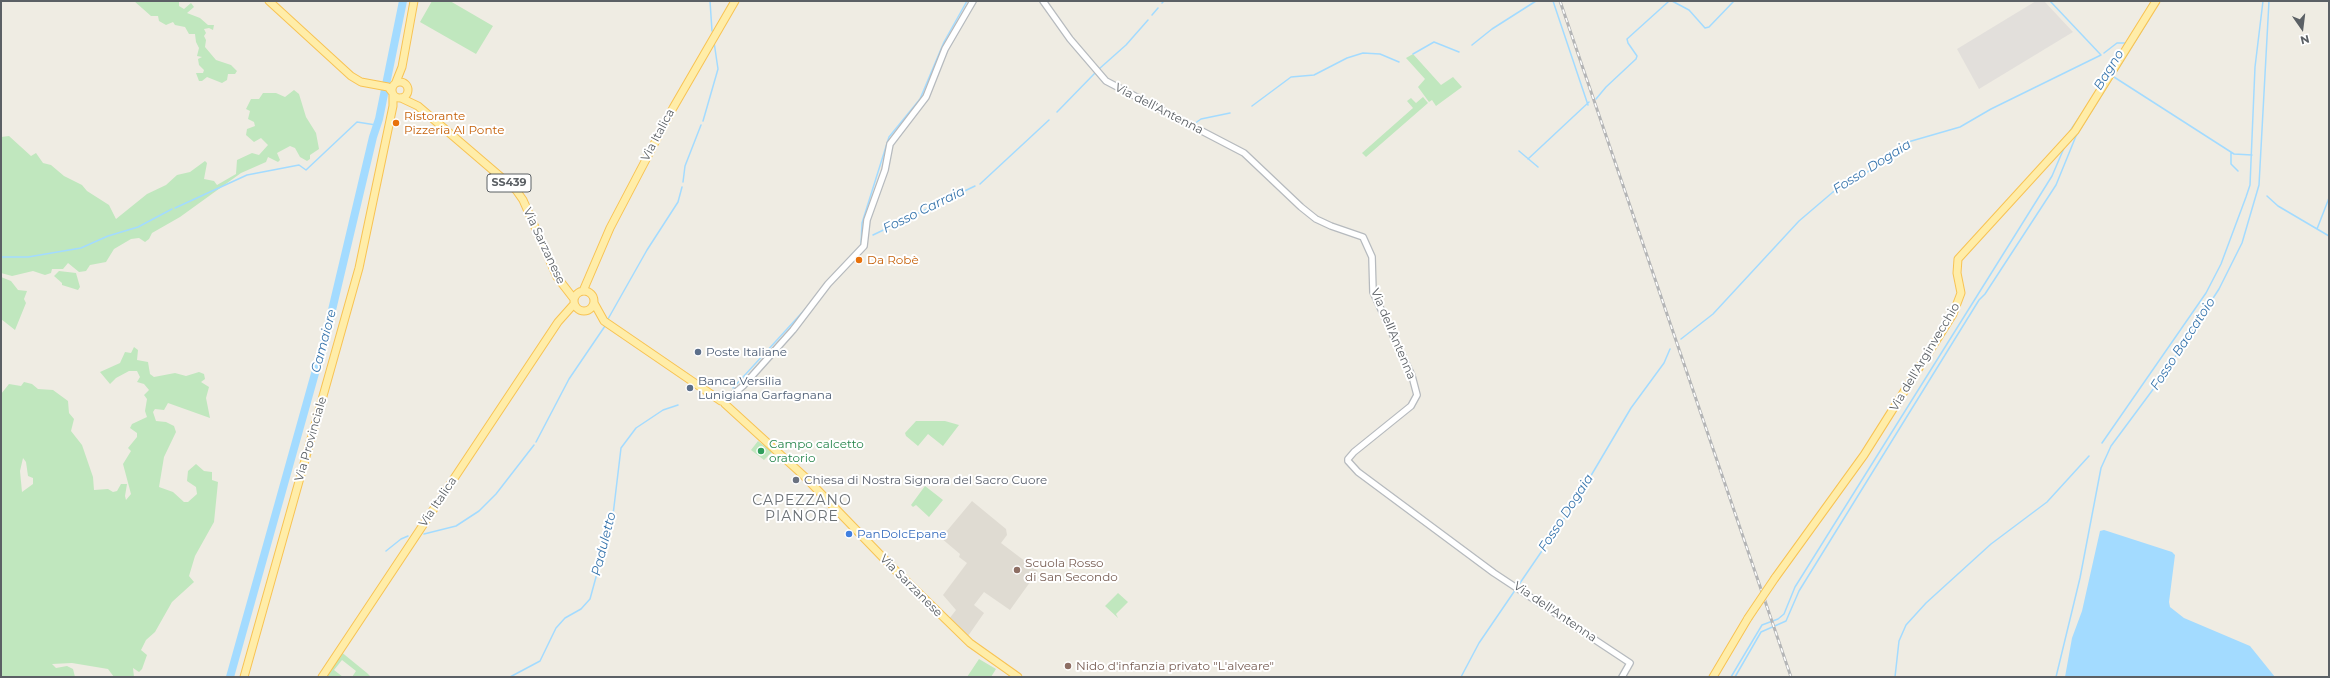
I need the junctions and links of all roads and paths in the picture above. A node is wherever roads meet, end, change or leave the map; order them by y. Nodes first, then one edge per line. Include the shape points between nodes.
1 (268, 1) edge
2 (414, 1) edge
3 (735, 1) edge
4 (973, 1) edge
5 (1043, 1) edge
6 (2156, 1) edge
7 (402, 67) junction
8 (407, 87) junction
9 (395, 91) junction
10 (418, 106) junction
11 (590, 274) junction
12 (564, 288) junction
13 (581, 291) junction
14 (591, 294) junction
15 (594, 303) junction
16 (576, 304) junction
17 (588, 310) junction
18 (601, 318) junction
19 (724, 402) junction
20 (244, 677) edge
21 (322, 677) edge
22 (1018, 677) edge
23 (1622, 677) edge
24 (1713, 677) edge

1 - 9 main road, SS439 via 351,76 359,81
2 - 7 main road, Via Provinciale
3 - 11 main road, Via Italica via 673,108 610,228
4 - 19 street via 945,49 926,97 890,144 885,170 867,220 864,246 828,284 793,330 744,386
5 - 23 street, Via dell'Antenna via 1070,39 1106,81 1244,153 1301,208 1316,219 1363,237 1372,257 1373,292 1412,376 1417,395 1411,406 1354,452 1348,461 1358,472 1518,587 1630,663
6 - 24 main road, Via dell'Arginvecchio, bridge via 2075,131 1958,259 1957,273 1961,293 1953,314 1864,455 1748,618
7 - 8 main road, Via Provinciale
7 - 9 main road, Via Provinciale
8 - 9 main road via 401,82
8 - 9 main road via 407,94
8 - 10 main road, Via Sarzanese
9 - 10 main road, Via Sarzanese / SS439
9 - 20 main road, Via Provinciale via 359,268
10 - 12 main road, Via Sarzanese / SS439 via 516,190
11 - 13 main road, Via Italica
11 - 14 main road, Via Italica
12 - 13 main road
12 - 16 main road, SS439
13 - 14 main road
13 - 16 main road, Via Italica
14 - 15 main road, Via Italica
15 - 17 main road
15 - 18 main road, Via Italica
16 - 17 main road
16 - 21 main road, Via Italica via 555,326
17 - 18 main road, Via Sarzanese
18 - 19 main road, Via Sarzanese
19 - 22 main road, Via Sarzanese via 805,477 892,568 970,643

